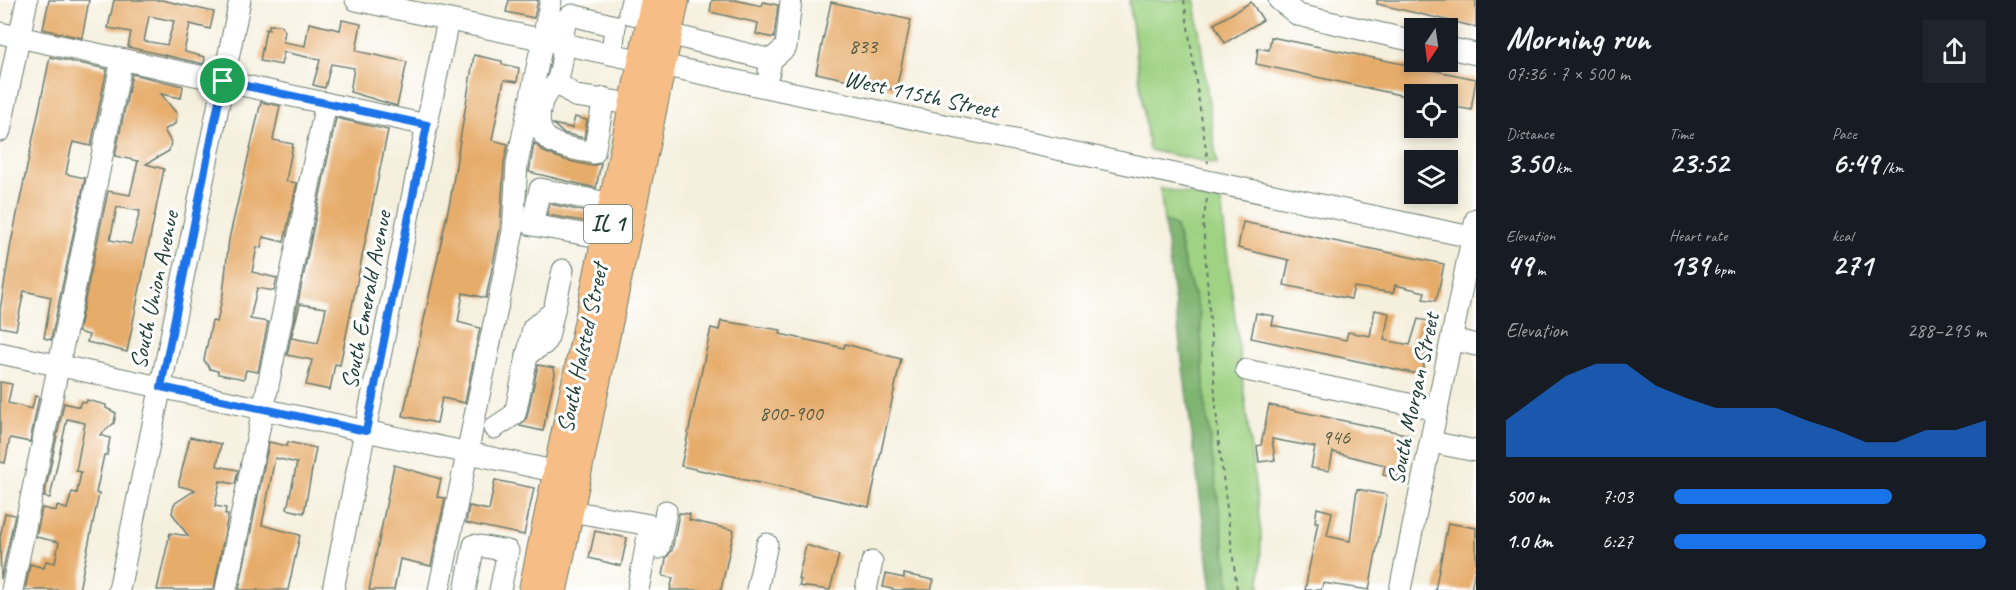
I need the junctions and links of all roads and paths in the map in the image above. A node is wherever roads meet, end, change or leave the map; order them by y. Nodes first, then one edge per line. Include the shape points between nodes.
1 (27, 0) edge
2 (240, 0) edge
3 (360, 0) edge
4 (551, 0) edge
5 (676, 0) edge
6 (791, 0) edge
7 (1184, 0) edge
8 (1283, 4) edge
9 (594, 10) edge
10 (642, 15) edge
11 (448, 20) junction
12 (10, 35) edge
13 (1404, 39) edge
14 (556, 43) junction
15 (717, 47) junction
16 (1458, 50) edge
17 (612, 54) junction
18 (1476, 54) edge
19 (122, 60) junction
20 (771, 60) junction
21 (652, 63) junction
22 (712, 76) junction
23 (223, 81) junction
24 (557, 82) junction
25 (766, 87) junction
26 (604, 98) junction
27 (326, 103) junction
28 (632, 104) junction
29 (427, 125) junction
30 (0, 131) edge
31 (595, 141) junction
32 (624, 147) junction
33 (1208, 171) dead end
34 (1207, 201) dead end
35 (612, 204) junction
36 (1475, 232) edge
37 (605, 238) junction
38 (563, 270) dead end
39 (1452, 339) junction
40 (1476, 345) edge
41 (0, 353) edge
42 (58, 365) junction
43 (1246, 370) dead end
44 (161, 387) junction
45 (263, 409) junction
46 (1437, 410) junction
47 (494, 428) dead end
48 (366, 431) junction
49 (1431, 442) junction
50 (1476, 452) edge
51 (467, 453) junction
52 (567, 474) junction
53 (570, 511) junction
54 (666, 511) dead end
55 (767, 544) dead end
56 (872, 562) dead end
57 (467, 589) edge
58 (553, 589) edge
59 (12, 590) edge
60 (119, 590) edge
61 (226, 590) edge
62 (333, 590) edge
63 (439, 590) edge
64 (500, 590) edge
65 (638, 590) edge
66 (650, 590) edge
67 (757, 590) edge
68 (866, 590) edge
69 (1237, 590) edge
70 (1400, 590) edge

1 - 12 street
2 - 23 street, South Union Avenue
3 - 11 street, West 115th Street
4 - 14 street
5 - 10 main road, South Halsted Street / IL 1
6 - 20 street via 786,47
7 - 33 path
8 - 13 street via 1308,18
9 - 10 street
9 - 14 street via 567,17
10 - 15 street
10 - 17 street
10 - 21 main road, South Halsted Street / IL 1
11 - 14 street, West 115th Street
11 - 29 street, South Emerald Avenue
12 - 19 street
12 - 30 street
14 - 17 street, West 115th Street
14 - 24 street
14 - 51 street via 517,164 513,231
15 - 20 street
15 - 22 street
16 - 18 street
17 - 21 street, West 115th Street
19 - 23 street
19 - 42 street
20 - 25 street
21 - 22 street, West 115th Street
21 - 28 main road, South Halsted Street / IL 1
21 - 52 main road, South Halsted Street / IL 1
22 - 25 street, West 115th Street
23 - 27 street
23 - 44 street, South Union Avenue
24 - 26 street via 575,96
24 - 31 street via 543,98 539,130 544,138 594,153
25 - 36 street, West 115th Street
26 - 28 street
26 - 31 street
27 - 29 street
27 - 45 street
28 - 32 main road, South Halsted Street / IL 1
29 - 48 street, South Emerald Avenue
31 - 32 street
32 - 35 main road, South Halsted Street / IL 1
34 - 69 path via 1203,222 1216,410
35 - 37 main road, South Halsted Street / IL 1
35 - 37 street via 540,189 532,225
36 - 39 street, South Morgan Street
37 - 52 main road, South Halsted Street / IL 1
38 - 47 street via 548,337 527,354 515,414
39 - 40 street
39 - 46 street, South Morgan Street
41 - 42 street
42 - 44 street
42 - 59 street
43 - 46 street
44 - 45 street
44 - 60 street, South Union Avenue
45 - 48 street
45 - 61 street
46 - 49 street, South Morgan Street
48 - 51 street
48 - 62 street, South Emerald Avenue
49 - 50 street
49 - 70 street, South Morgan Street
51 - 52 street
51 - 63 street
52 - 53 main road, South Halsted Street / IL 1
52 - 58 main road, South Halsted Street / IL 1
53 - 58 main road, South Halsted Street / IL 1
53 - 65 street via 650,525
54 - 66 street
55 - 67 street
56 - 68 street
57 - 64 street via 474,545 508,551

